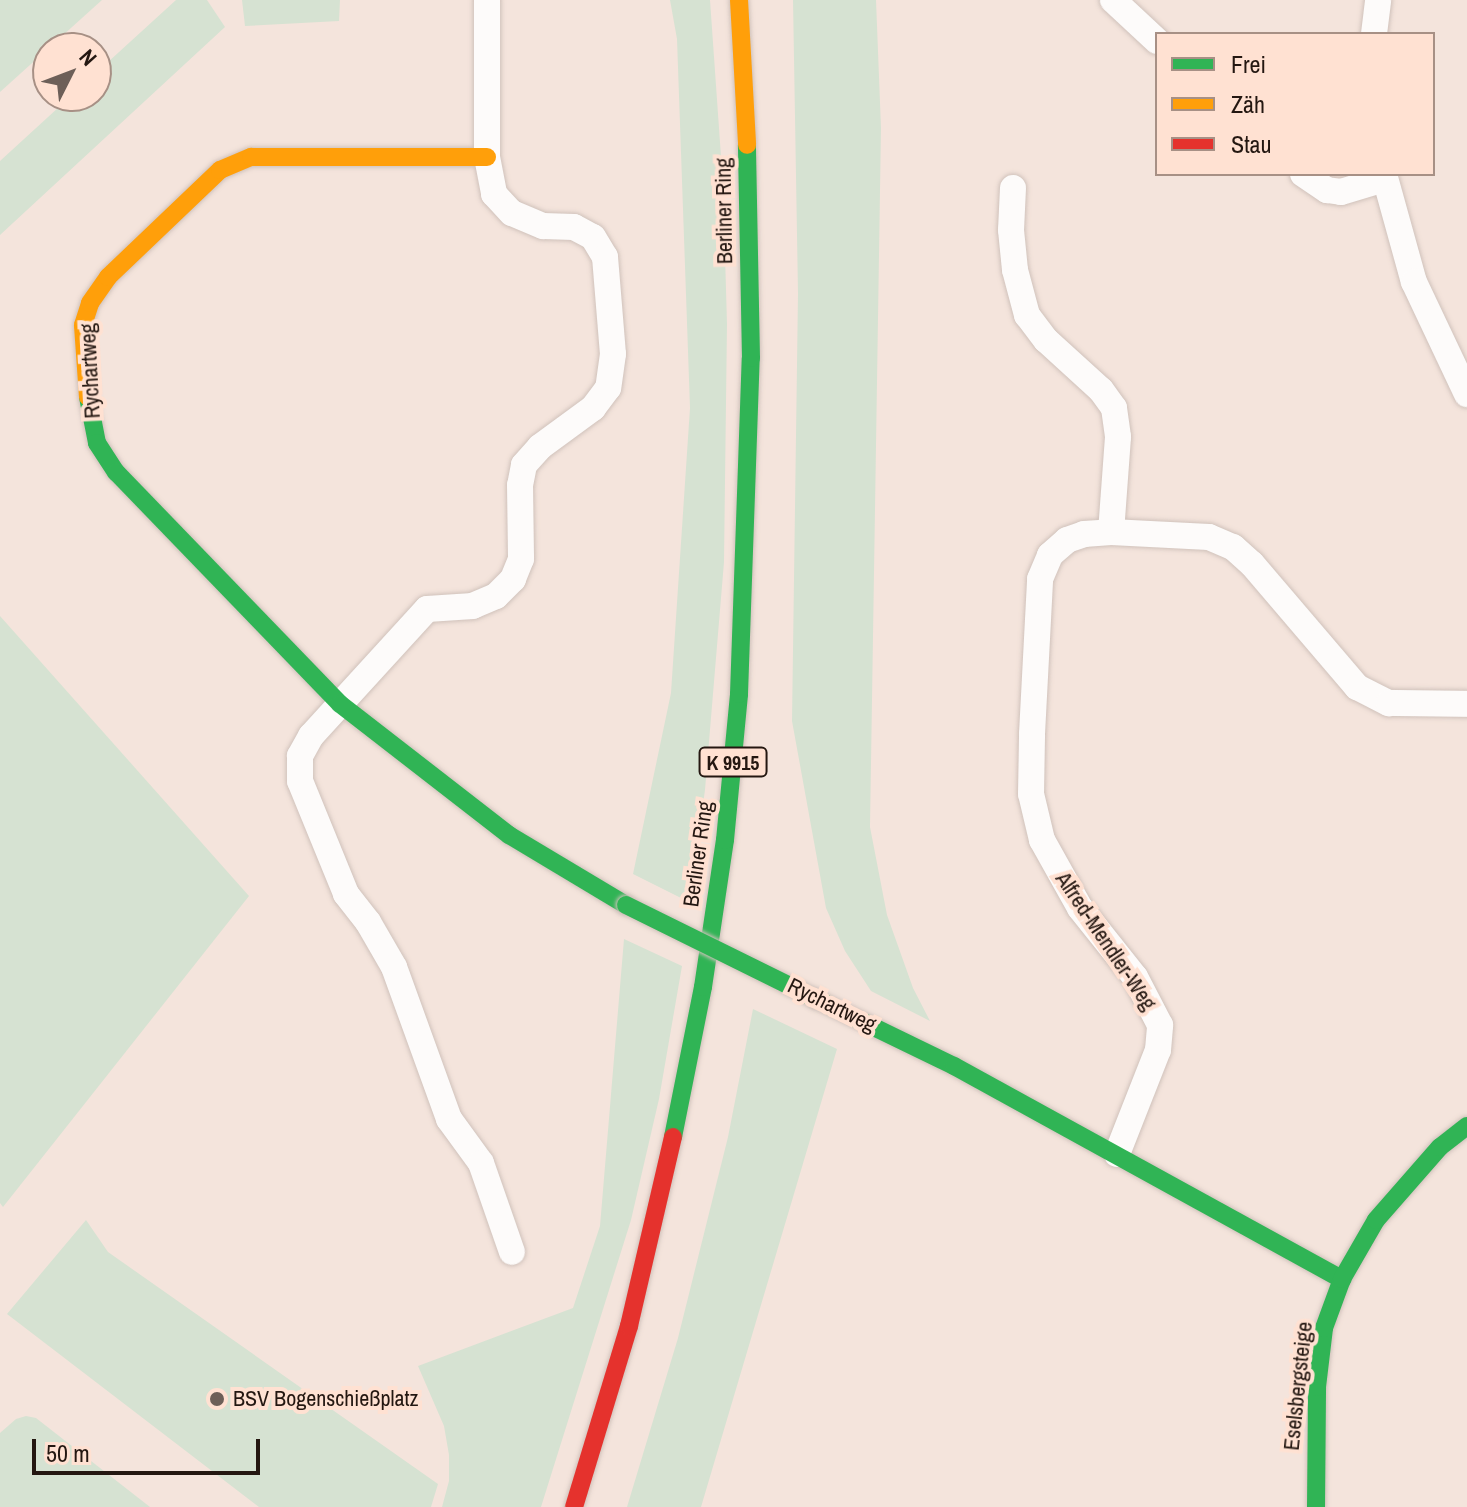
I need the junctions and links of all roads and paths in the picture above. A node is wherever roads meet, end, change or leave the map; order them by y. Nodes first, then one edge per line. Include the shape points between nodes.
1 (487, 0) edge
2 (739, 0) edge
3 (1113, 0) edge
4 (1378, 0) edge
5 (1374, 32) edge
6 (1155, 39) edge
7 (487, 157) junction
8 (1306, 176) edge
9 (1384, 176) edge
10 (1013, 188) dead end
11 (1467, 394) edge
12 (1111, 532) junction
13 (340, 704) junction
14 (1467, 704) edge
15 (1467, 1126) edge
16 (1117, 1154) junction
17 (512, 1252) dead end
18 (1342, 1279) junction
19 (574, 1507) edge
20 (1316, 1507) edge

1 - 7 street
2 - 19 street, Berliner Ring / K 9915 via 747,133 749,446 739,694 725,840 674,1133 629,1326
3 - 6 street
4 - 5 street
7 - 13 street via 494,194 512,213 543,226 574,227 593,237 605,257 613,354 608,388 593,408 524,465 518,518 521,559 513,579 496,596 473,606 427,609
7 - 13 street, Rychartweg via 281,156 233,163 108,277 83,325 89,417 97,443 116,472
8 - 9 street via 1327,190 1341,192
9 - 11 street via 1414,282
10 - 12 street via 1013,257 1027,315 1114,408 1118,437
12 - 14 street, Alfred-Mendler-Weg via 1209,537 1233,547 1357,687 1389,703
12 - 16 street, Alfred-Mendler-Weg via 1067,540 1050,555 1040,579 1031,794 1042,840 1058,872 1135,977 1160,1025 1158,1050
13 - 16 street, Rychartweg, bridge via 509,835 626,905 954,1066
13 - 17 street via 300,756 300,781 346,894 394,967 449,1119 481,1163
15 - 18 street, Eselsbergsteige via 1440,1147 1376,1220
16 - 18 street, Rychartweg
18 - 20 street, Eselsbergsteige via 1324,1328 1317,1387

